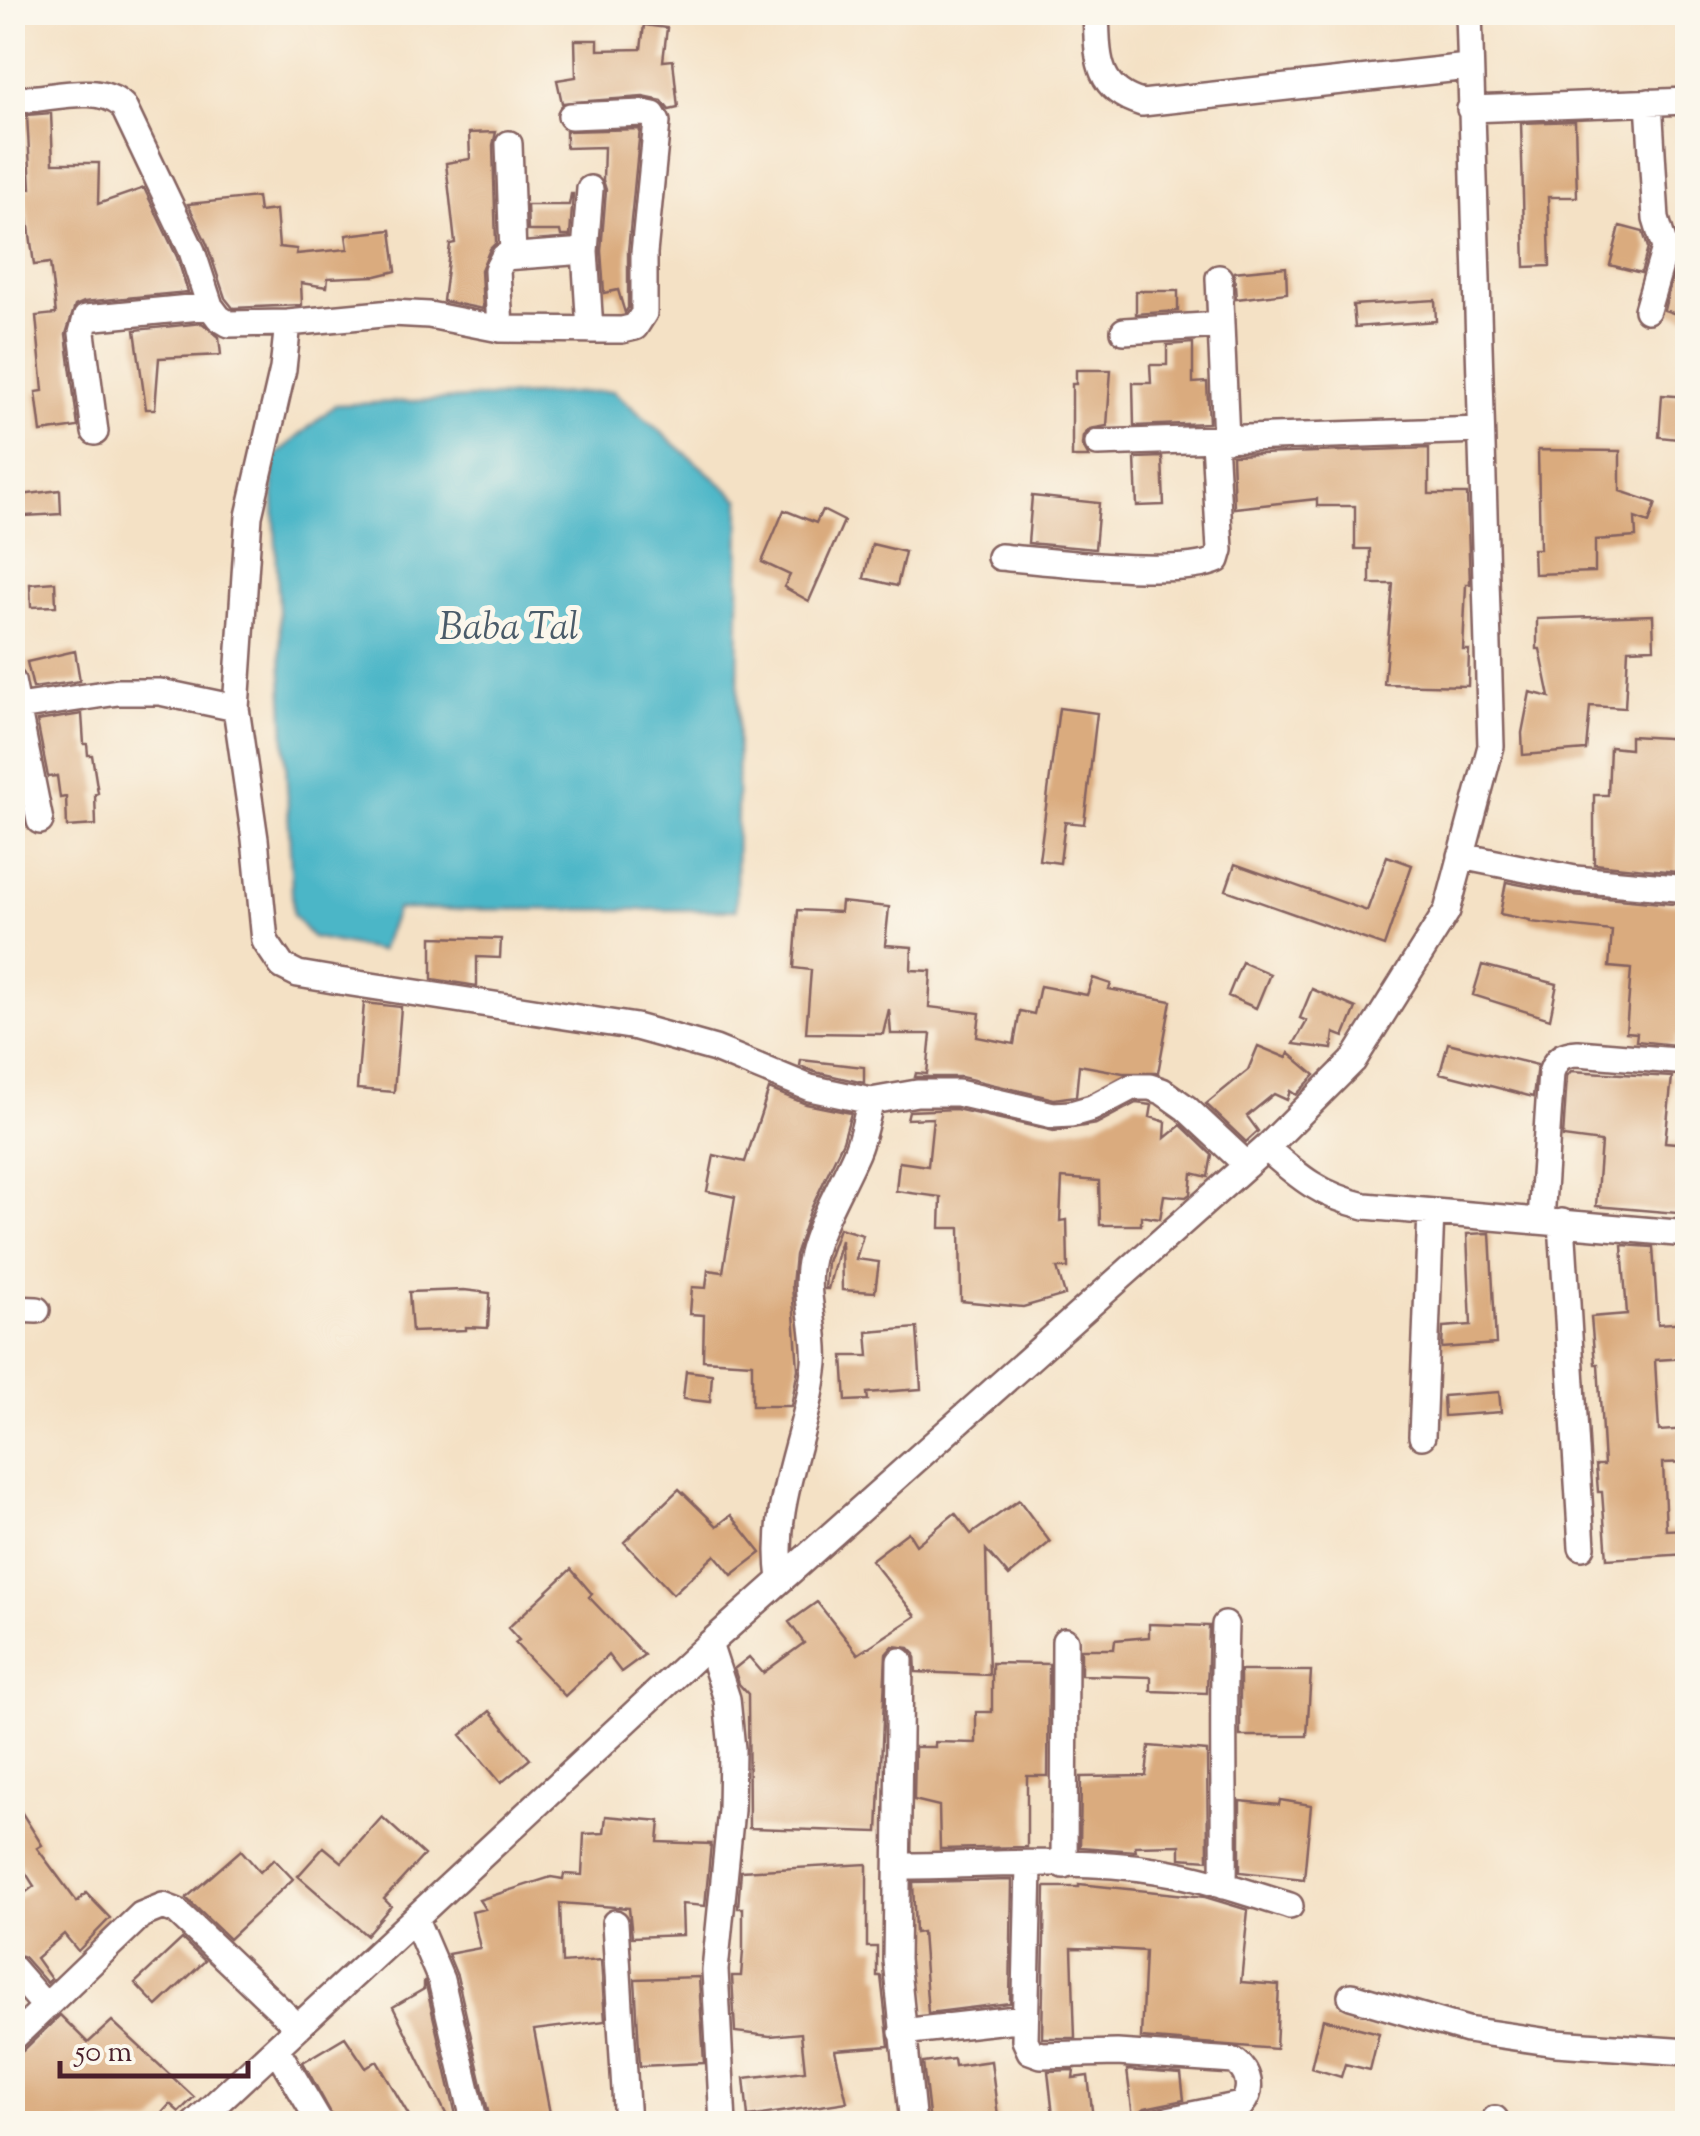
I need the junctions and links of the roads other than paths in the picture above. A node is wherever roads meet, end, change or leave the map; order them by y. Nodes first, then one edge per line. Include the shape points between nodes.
1 (1096, 12) edge
2 (1468, 12) edge
3 (1468, 67) junction
4 (27, 99) dead end
5 (1688, 101) edge
6 (1649, 102) junction
7 (1470, 109) junction
8 (572, 116) dead end
9 (508, 144) dead end
10 (590, 188) dead end
11 (585, 250) junction
12 (514, 255) junction
13 (1219, 278) dead end
14 (210, 306) junction
15 (1647, 310) dead end
16 (288, 323) junction
17 (1221, 325) junction
18 (500, 329) junction
19 (590, 330) junction
20 (1124, 331) dead end
21 (1481, 430) junction
22 (95, 432) dead end
23 (1220, 440) junction
24 (1098, 444) dead end
25 (1000, 557) dead end
26 (12, 681) edge
27 (15, 708) edge
28 (236, 708) junction
29 (40, 821) dead end
30 (1461, 856) junction
31 (1688, 889) edge
32 (1688, 1062) edge
33 (871, 1102) junction
34 (1257, 1157) junction
35 (1431, 1212) junction
36 (1552, 1221) junction
37 (1688, 1234) edge
38 (1422, 1436) dead end
39 (1582, 1547) dead end
40 (781, 1580) junction
41 (1225, 1625) dead end
42 (1065, 1642) dead end
43 (709, 1644) junction
44 (900, 1661) dead end
45 (1064, 1865) junction
46 (899, 1866) junction
47 (1029, 1866) junction
48 (1224, 1886) junction
49 (1290, 1906) dead end
50 (415, 1919) junction
51 (615, 1924) dead end
52 (12, 1968) edge
53 (1351, 1996) dead end
54 (46, 2006) junction
55 (1025, 2018) junction
56 (298, 2027) junction
57 (902, 2032) junction
58 (12, 2039) edge
59 (276, 2048) junction
60 (1688, 2052) edge
61 (194, 2124) edge
62 (321, 2124) edge
63 (475, 2124) edge
64 (626, 2124) edge
65 (723, 2124) edge
66 (913, 2124) edge
67 (1148, 2124) edge

1 - 3 street via 1100,68 1108,85 1142,103
2 - 3 street
3 - 7 street
4 - 14 street via 102,93 123,106 192,251
5 - 6 street
6 - 7 street
6 - 15 street via 1656,218 1665,248
7 - 21 street
8 - 19 street via 643,114 657,122 644,312 634,327
9 - 12 street
10 - 11 street
11 - 12 street
11 - 19 street
12 - 18 street via 504,257 497,270
13 - 17 street
14 - 16 street via 229,324
14 - 22 street via 86,318 82,333
16 - 18 street via 392,313
16 - 28 street via 249,516
17 - 20 street
17 - 23 street
18 - 19 street
21 - 23 street
21 - 30 street via 1491,746
23 - 24 street
23 - 25 street via 1216,560 1119,566
26 - 27 street
27 - 28 street via 160,692
27 - 29 street
28 - 33 street via 264,940 282,966 339,982 636,1028
30 - 31 street via 1575,879
30 - 34 street via 1447,911 1353,1061
32 - 36 street via 1578,1053 1555,1062
33 - 34 street via 958,1093 1053,1115 1150,1087
33 - 40 street via 810,1260 814,1367 779,1518
34 - 35 street via 1334,1198
34 - 40 street
35 - 36 street
35 - 38 street
36 - 37 street
36 - 39 street
40 - 43 street
41 - 48 street
42 - 45 street
43 - 50 street
43 - 65 street via 727,1699 732,1750 716,1970
44 - 46 street
45 - 47 street
45 - 48 street via 1154,1870
46 - 47 street
46 - 57 street
47 - 55 street
48 - 49 street
50 - 56 street
50 - 63 street via 441,1980
51 - 64 street
52 - 54 street
53 - 60 street via 1467,2030
54 - 56 street via 141,1915 163,1906
54 - 58 street
55 - 57 street
55 - 67 street via 1025,2040 1041,2055 1117,2053 1234,2061 1244,2068 1247,2098 1241,2104
56 - 59 street
57 - 66 street
59 - 61 street
59 - 62 street

